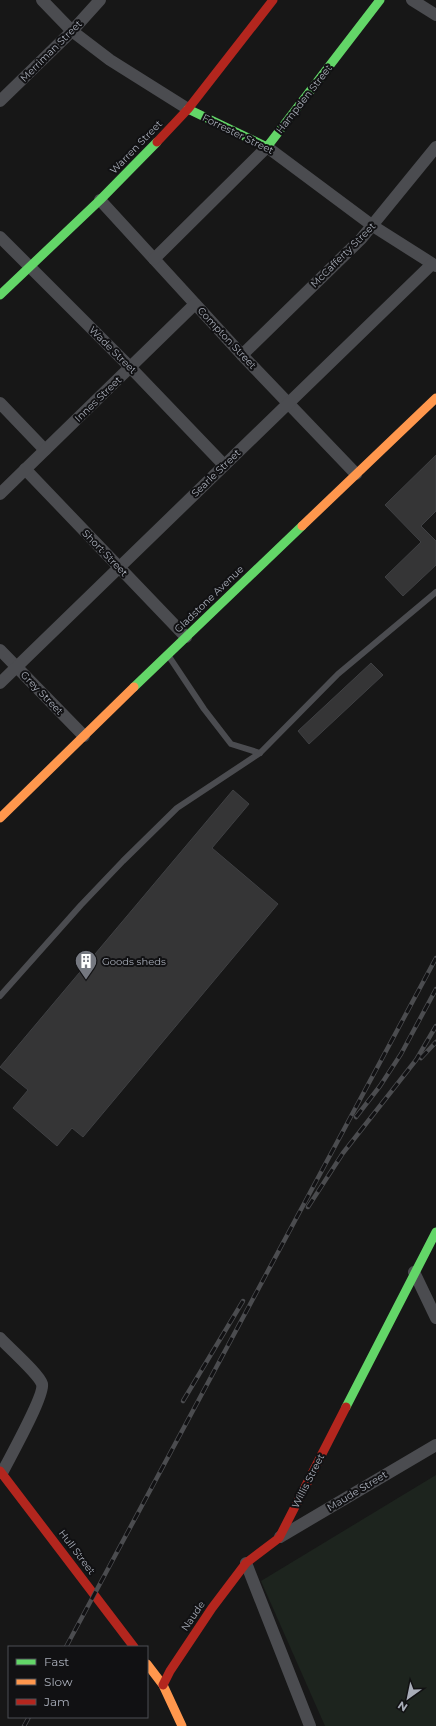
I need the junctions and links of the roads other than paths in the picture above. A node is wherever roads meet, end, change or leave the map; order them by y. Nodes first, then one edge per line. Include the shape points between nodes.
1 (42, 0) edge
2 (100, 0) edge
3 (273, 0) edge
4 (380, 0) edge
5 (412, 0) edge
6 (436, 15) edge
7 (72, 31) junction
8 (0, 101) edge
9 (188, 110) junction
10 (267, 147) junction
11 (436, 147) edge
12 (100, 200) junction
13 (373, 226) junction
14 (0, 237) edge
15 (154, 259) junction
16 (434, 265) edge
17 (29, 267) junction
18 (0, 295) edge
19 (195, 304) junction
20 (242, 355) junction
21 (130, 367) junction
22 (436, 398) edge
23 (0, 403) edge
24 (288, 403) junction
25 (45, 450) junction
26 (224, 465) junction
27 (25, 470) junction
28 (356, 474) junction
29 (0, 494) edge
30 (119, 567) junction
31 (436, 592) edge
32 (186, 637) junction
33 (0, 650) edge
34 (168, 655) junction
35 (17, 667) junction
36 (0, 683) edge
37 (84, 736) junction
38 (260, 753) junction
39 (0, 818) edge
40 (0, 996) edge
41 (435, 1235) edge
42 (414, 1272) junction
43 (436, 1318) edge
44 (0, 1338) edge
45 (436, 1445) edge
46 (1, 1472) edge
47 (279, 1538) junction
48 (246, 1563) junction
49 (133, 1646) edge
50 (148, 1665) edge
51 (163, 1685) junction
52 (182, 1726) edge
53 (310, 1726) edge

1 - 7 street, Forrester Street
2 - 7 street, Merriman Street
3 - 9 street, Warren Street
4 - 10 street, Hampden Street
5 - 6 street
7 - 8 street, Merriman Street
7 - 9 street, Forrester Street via 110,60
9 - 10 street, Forrester Street
9 - 12 street, Warren Street
10 - 13 street, Forrester Street
10 - 15 street, Hampden Street
11 - 13 street, McCafferty Street
12 - 15 street, Compton Street
12 - 17 street, Warren Street
13 - 16 street, Forrester Street
13 - 20 street, McCafferty Street
14 - 17 street, Wade Street
15 - 19 street, Compton Street
16 - 24 street, Searle Street
17 - 18 street, Warren Street
17 - 21 street, Wade Street
19 - 20 street, Compton Street
19 - 21 street, Innes Street
20 - 24 street, Compton Street
21 - 25 street, Innes Street
21 - 26 street, Wade Street
22 - 28 street, Gladstone Avenue
23 - 25 street
24 - 26 street, Searle Street
24 - 28 street, Compton Street
25 - 27 street, Innes Street
26 - 30 street, Searle Street
27 - 29 street, Innes Street
27 - 30 street, Short Street
28 - 32 street, Gladstone Avenue
30 - 32 street, Short Street
30 - 35 street, Searle Street
31 - 38 lane via 338,674
32 - 34 street, Gladstone Avenue
33 - 35 street, Grey Street
34 - 37 street, Gladstone Avenue
34 - 38 lane via 231,744
35 - 36 street, Searle Street
35 - 37 street, Grey Street
37 - 39 street, Gladstone Avenue
38 - 40 lane via 177,808 81,905
41 - 42 street, Willis Street
42 - 43 street
42 - 47 street, Willis Street
44 - 46 street via 39,1379 42,1389
45 - 47 street, Maude Street
46 - 49 street, Hull Street
47 - 48 street, Willis Street
48 - 51 street, Naude via 212,1608
48 - 53 street
50 - 51 street
51 - 52 street

